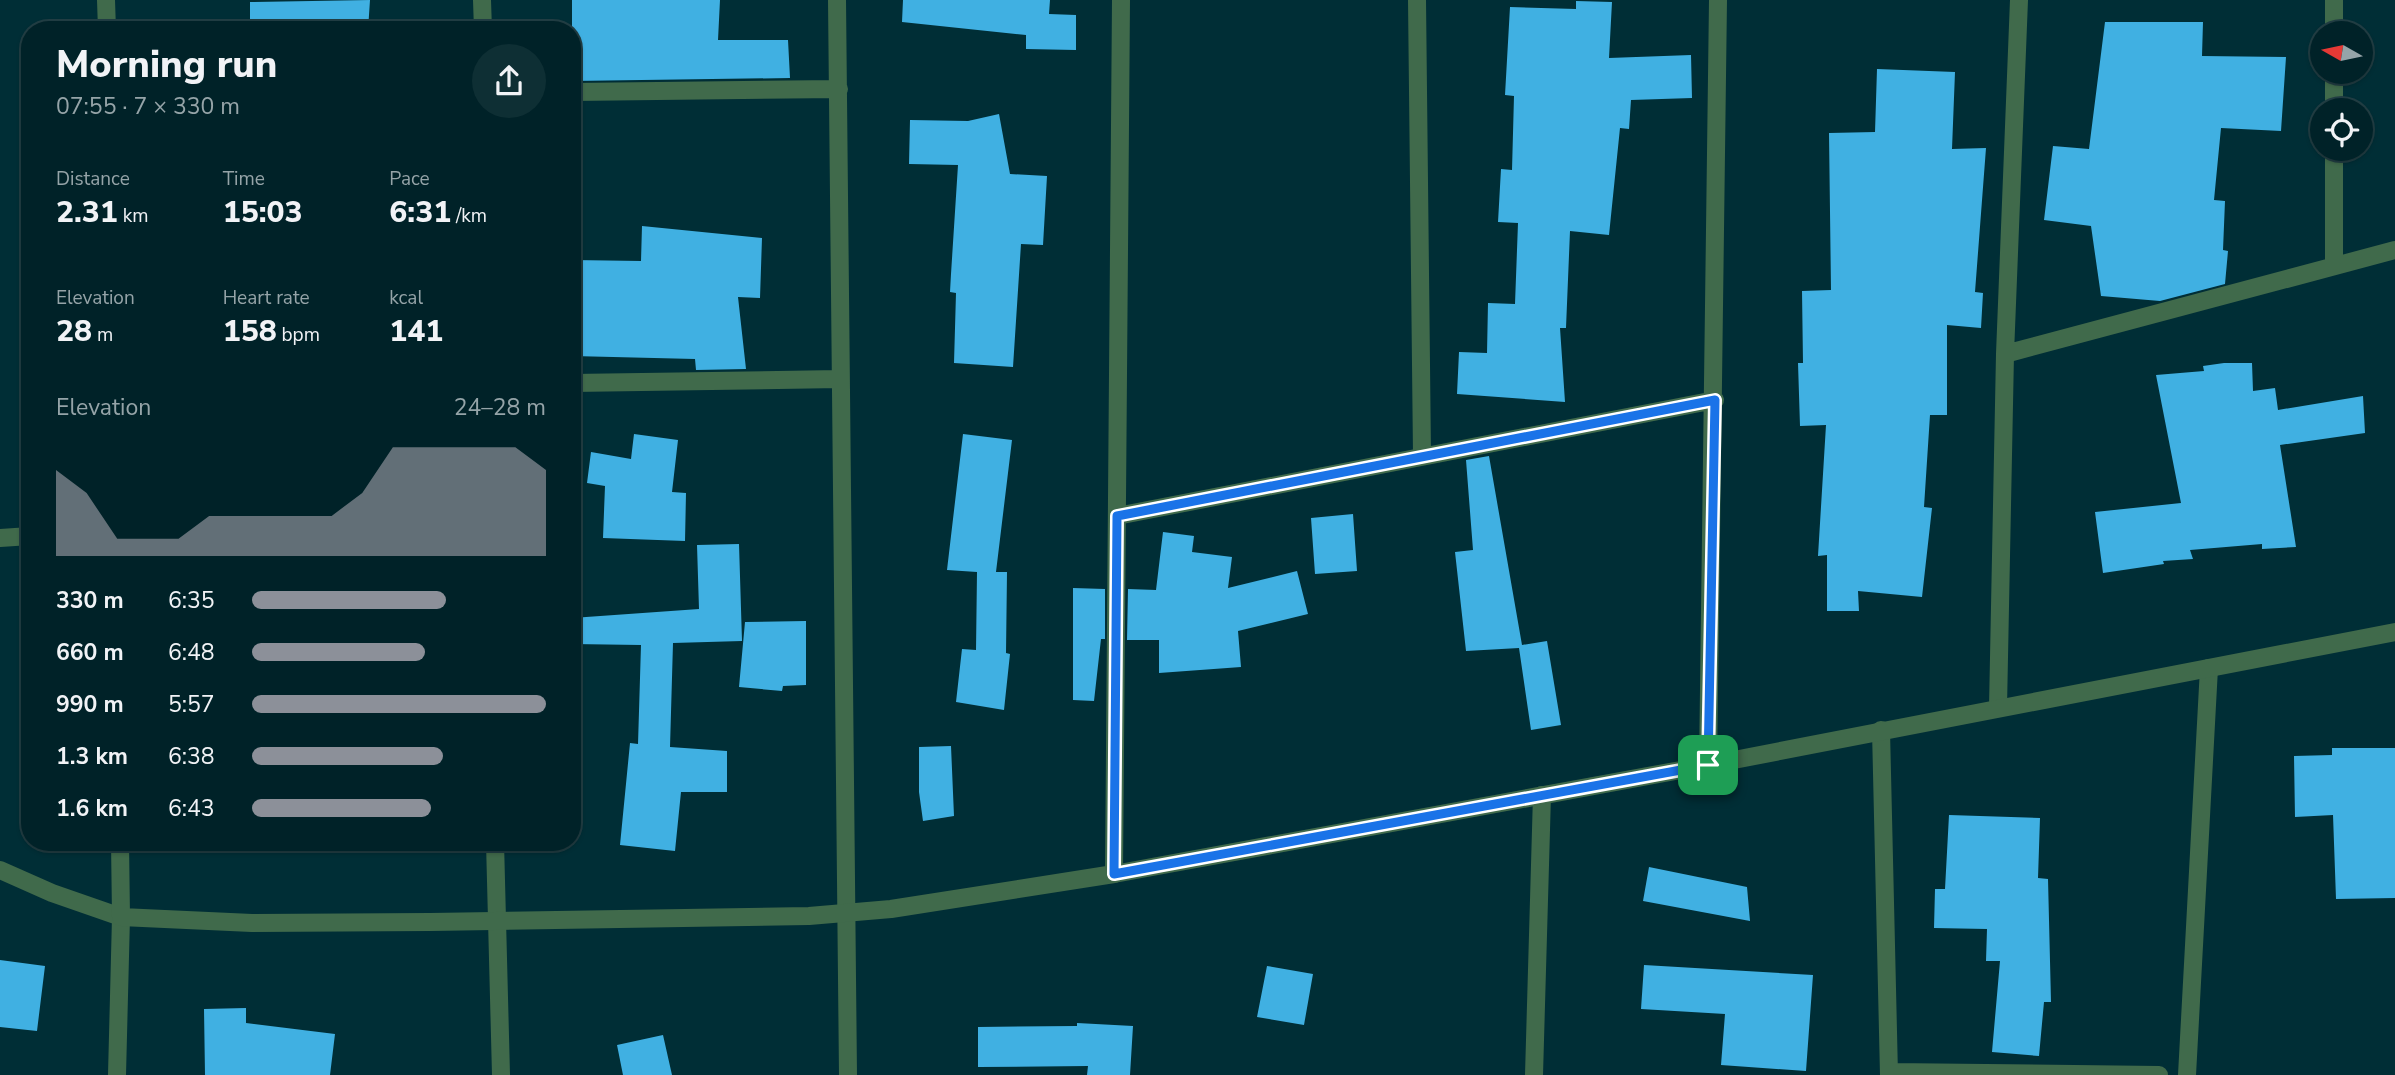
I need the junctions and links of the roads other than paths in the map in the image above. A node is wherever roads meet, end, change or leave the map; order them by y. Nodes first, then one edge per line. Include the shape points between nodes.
1 (106, 0) edge
2 (482, 0) edge
3 (836, 0) edge
4 (1121, 0) edge
5 (1417, 0) edge
6 (1718, 0) edge
7 (2019, 0) edge
8 (2333, 0) edge
9 (107, 21) edge
10 (483, 21) edge
11 (2334, 21) edge
12 (839, 89) junction
13 (581, 92) edge
14 (2334, 161) edge
15 (2395, 250) edge
16 (2334, 265) junction
17 (2005, 354) junction
18 (840, 379) junction
19 (581, 383) edge
20 (1715, 400) junction
21 (1422, 455) junction
22 (1117, 516) junction
23 (21, 537) edge
24 (0, 538) edge
25 (2395, 632) edge
26 (2209, 667) junction
27 (1998, 708) junction
28 (1881, 730) junction
29 (1708, 765) junction
30 (1542, 795) junction
31 (120, 851) edge
32 (495, 851) edge
33 (0, 870) edge
34 (1114, 874) junction
35 (848, 913) junction
36 (121, 917) junction
37 (496, 920) junction
38 (1889, 1074) edge
39 (117, 1075) edge
40 (501, 1075) edge
41 (848, 1075) edge
42 (1534, 1075) edge
43 (2159, 1075) edge
44 (2187, 1075) edge

1 - 9 street
2 - 10 street
3 - 12 street
4 - 22 street
5 - 21 street
6 - 20 street
7 - 17 street
8 - 11 street
12 - 13 street
12 - 18 street
14 - 16 street
15 - 16 street
16 - 17 street
17 - 27 street
18 - 19 street
18 - 35 street
20 - 21 street
20 - 29 street
21 - 22 street
22 - 34 street
23 - 24 street
25 - 26 street
26 - 27 street
26 - 44 street
27 - 28 street
28 - 29 street
28 - 38 street
29 - 30 street
30 - 34 street
30 - 42 street
31 - 36 street
32 - 37 street
33 - 36 street
34 - 35 street
35 - 37 street
35 - 41 street
36 - 37 street via 252,923
36 - 39 street
37 - 40 street
38 - 43 street

